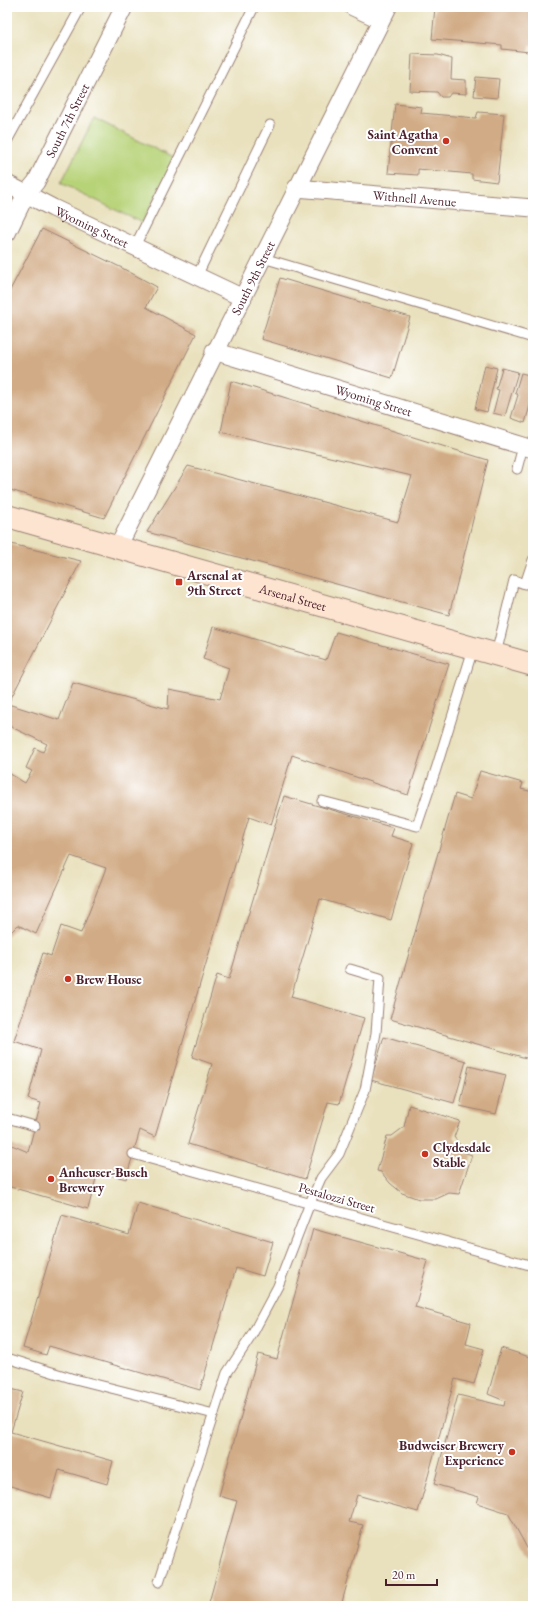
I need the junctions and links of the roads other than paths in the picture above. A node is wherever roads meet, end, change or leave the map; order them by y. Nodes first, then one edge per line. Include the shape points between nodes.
1 (81, 7) edge
2 (124, 7) edge
3 (254, 7) edge
4 (353, 7) edge
5 (384, 14) edge
6 (270, 125) dead end
7 (7, 141) edge
8 (7, 184) edge
9 (296, 188) junction
10 (26, 194) junction
11 (533, 208) edge
12 (7, 233) edge
13 (135, 246) junction
14 (264, 258) junction
15 (197, 276) junction
16 (243, 298) junction
17 (533, 338) edge
18 (214, 351) junction
19 (528, 448) edge
20 (517, 469) dead end
21 (7, 516) edge
22 (118, 547) junction
23 (533, 560) edge
24 (473, 648) junction
25 (496, 654) junction
26 (533, 665) edge
27 (322, 801) dead end
28 (350, 969) dead end
29 (7, 1118) edge
30 (35, 1126) dead end
31 (133, 1154) dead end
32 (310, 1203) junction
33 (533, 1266) edge
34 (7, 1358) edge
35 (214, 1414) junction
36 (159, 1582) dead end

1 - 7 lane
2 - 10 street, South 7th Street via 36,182
3 - 13 lane
4 - 5 street
5 - 9 street, South 9th Street
6 - 15 lane
8 - 10 street, Wyoming Street
9 - 11 street, Withnell Avenue
9 - 14 street, South 9th Street
10 - 12 street, South 7th Street
10 - 13 street, Wyoming Street
13 - 15 street, Wyoming Street
14 - 16 street, South 9th Street
14 - 17 lane
15 - 16 street, Wyoming Street
16 - 18 street, South 9th Street
18 - 19 street, Wyoming Street
18 - 22 street, South 9th Street
19 - 20 lane
21 - 22 main road, Arsenal Street
22 - 24 main road, Arsenal Street
23 - 25 lane via 525,584 514,580
24 - 25 main road, Arsenal Street
24 - 27 lane via 417,826
25 - 26 main road, Arsenal Street
28 - 32 lane via 380,978 376,1033 365,1090 353,1121 339,1154 321,1178
29 - 30 lane
31 - 32 lane, Pestalozzi Street
32 - 33 lane, Pestalozzi Street
32 - 35 lane via 278,1286 252,1335 227,1373
34 - 35 lane via 71,1378
35 - 36 lane

